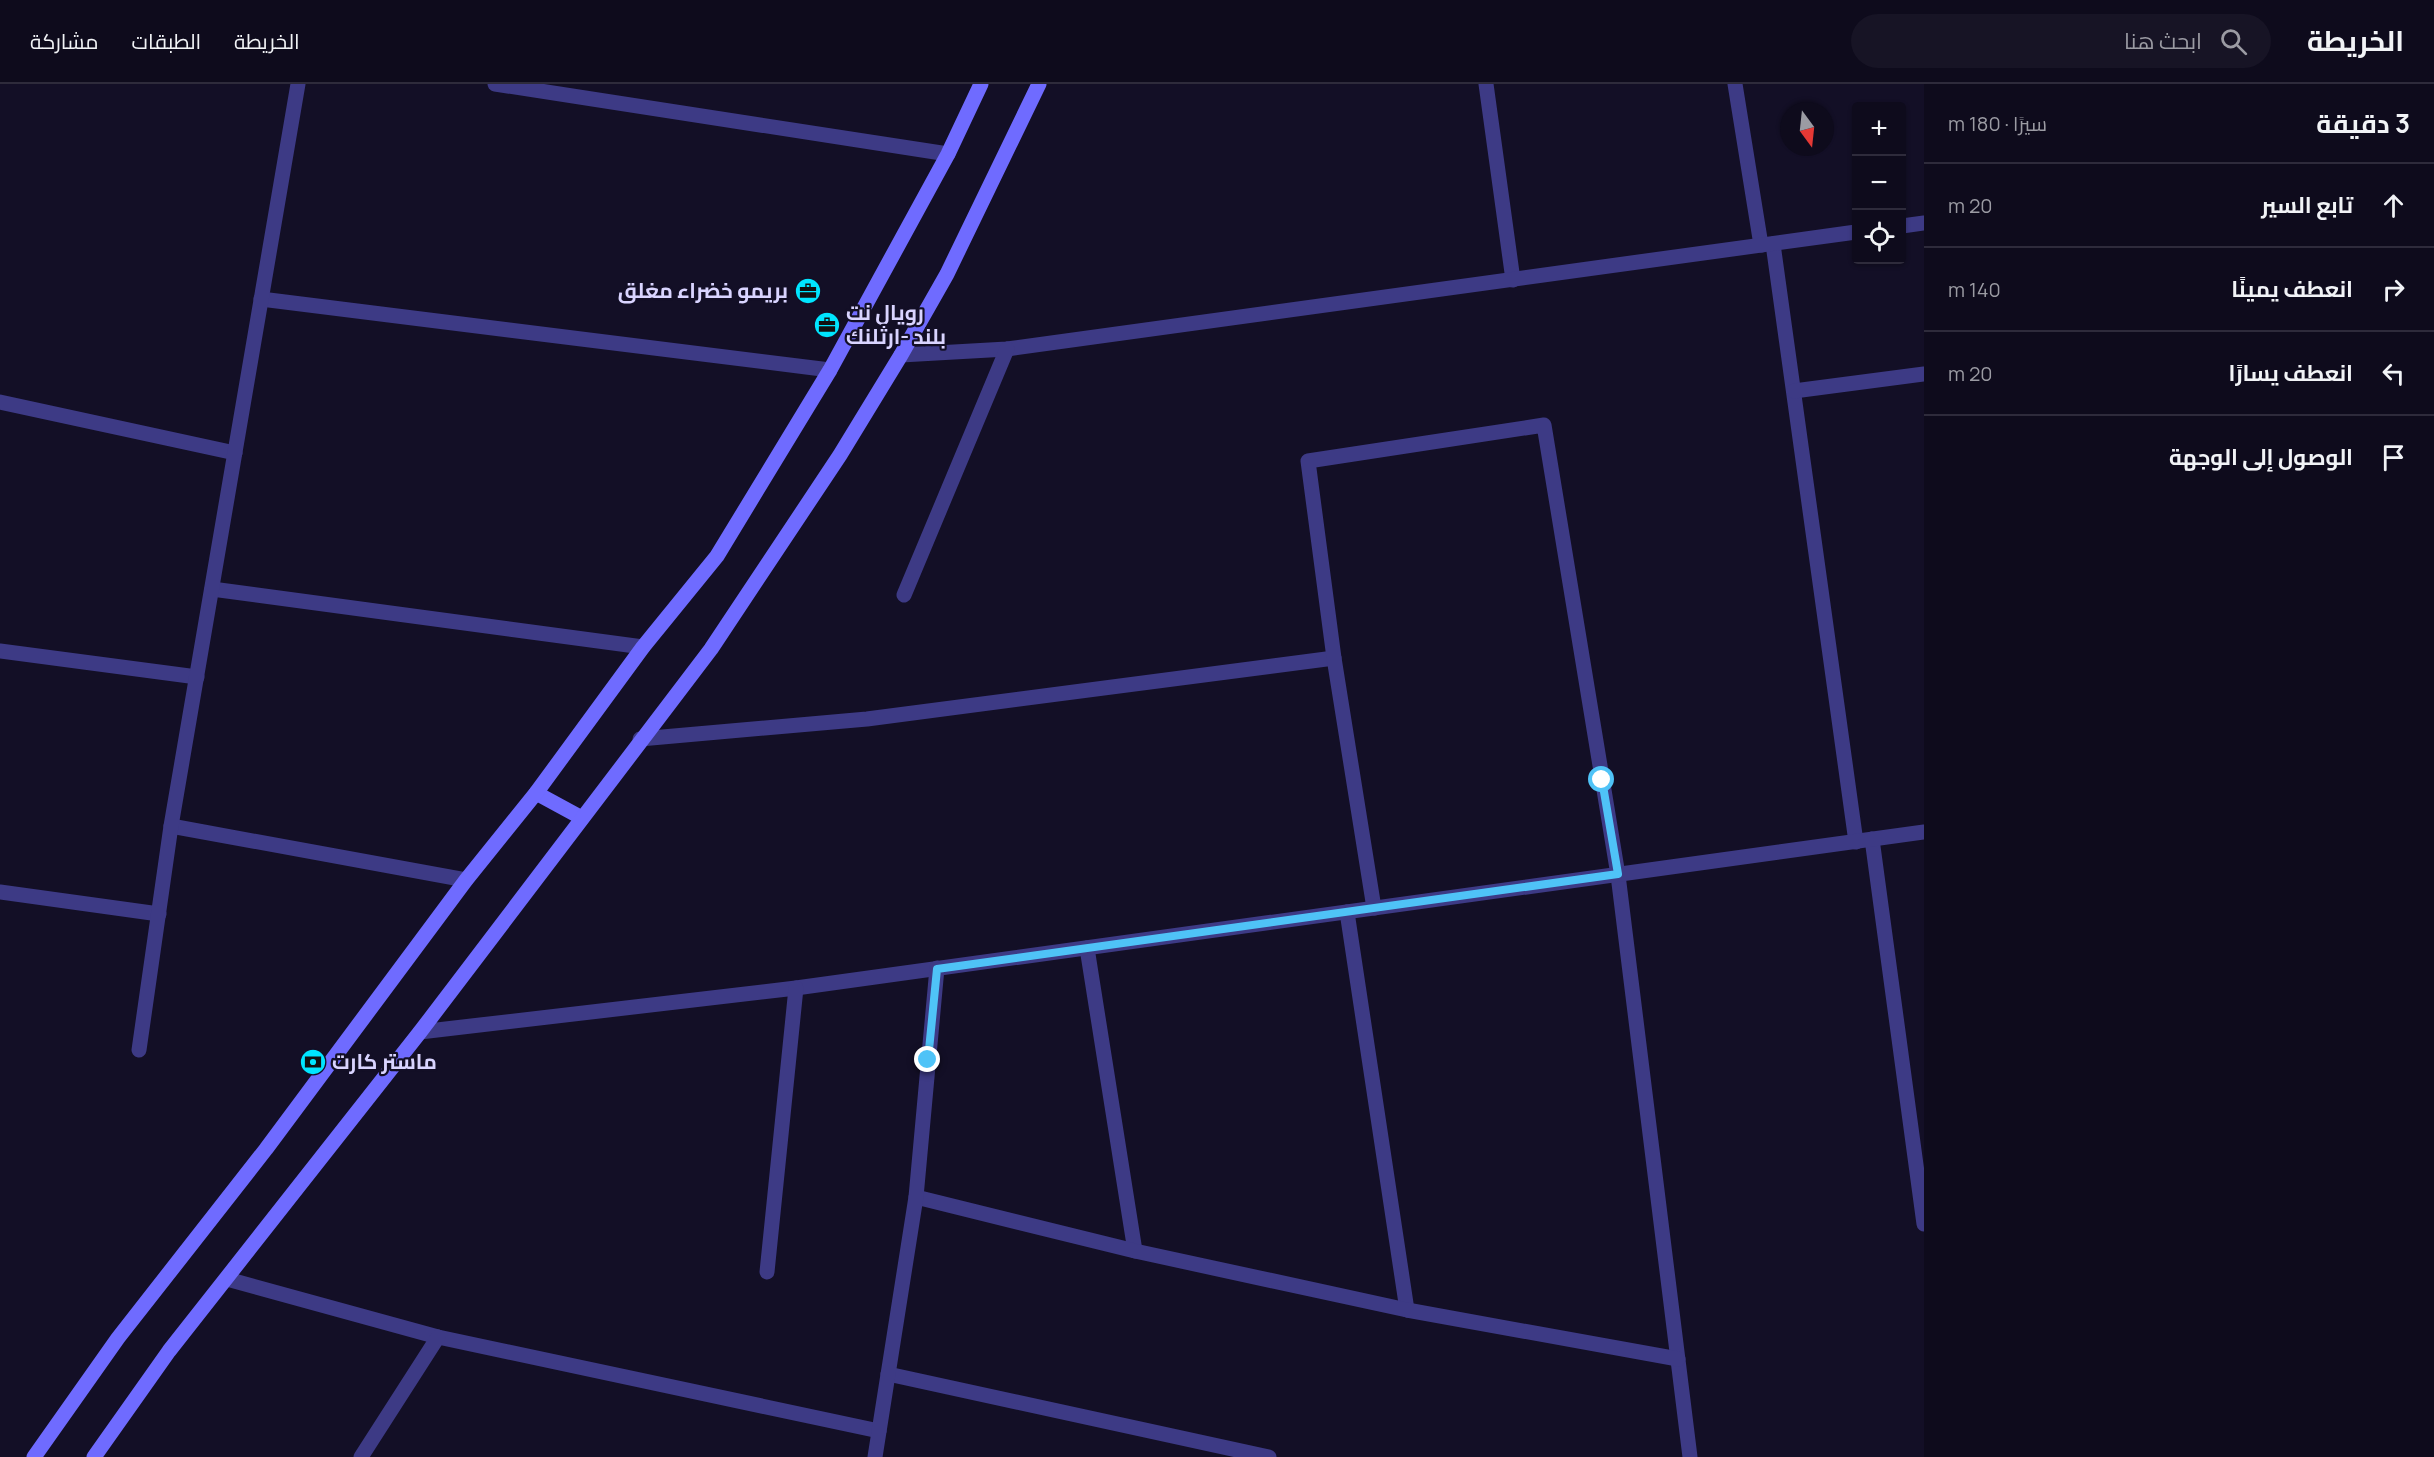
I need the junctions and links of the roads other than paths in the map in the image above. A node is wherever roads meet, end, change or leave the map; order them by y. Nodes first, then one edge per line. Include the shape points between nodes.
1 (298, 84) edge
2 (495, 84) edge
3 (981, 84) edge
4 (1039, 84) edge
5 (1486, 84) edge
6 (1735, 84) edge
7 (948, 154) junction
8 (1924, 223) edge
9 (1906, 225) edge
10 (1852, 233) edge
11 (1767, 245) junction
12 (1513, 280) junction
13 (261, 299) junction
14 (1007, 349) junction
15 (901, 355) junction
16 (830, 370) junction
17 (1924, 375) edge
18 (1794, 391) junction
19 (0, 402) edge
20 (235, 453) junction
21 (212, 589) junction
22 (904, 595) dead end
23 (644, 646) junction
24 (0, 651) edge
25 (1334, 658) junction
26 (197, 677) junction
27 (640, 739) junction
28 (536, 793) junction
29 (582, 818) junction
30 (171, 826) junction
31 (1924, 832) edge
32 (1864, 840) junction
33 (1618, 874) junction
34 (466, 880) junction
35 (0, 892) edge
36 (1374, 908) junction
37 (1347, 912) junction
38 (159, 914) junction
39 (1087, 948) junction
40 (937, 969) junction
41 (796, 988) junction
42 (420, 1032) junction
43 (139, 1050) dead end
44 (916, 1197) junction
45 (1924, 1224) edge
46 (1135, 1251) junction
47 (767, 1272) dead end
48 (227, 1279) junction
49 (1407, 1310) junction
50 (438, 1337) junction
51 (1678, 1359) junction
52 (888, 1374) junction
53 (879, 1431) junction
54 (34, 1457) edge
55 (94, 1457) edge
56 (361, 1457) edge
57 (875, 1457) edge
58 (1269, 1457) edge
59 (1690, 1457) edge

1 - 13 street
2 - 7 street
3 - 7 main road
4 - 15 main road via 947,274
5 - 12 street
6 - 11 street
7 - 16 main road
8 - 9 street
10 - 11 street
11 - 12 street
11 - 18 street
12 - 14 street
13 - 16 street
13 - 20 street
14 - 15 street
14 - 22 street
15 - 27 main road via 840,455 711,649
16 - 23 main road via 717,556
17 - 18 street
18 - 32 street
19 - 20 street
20 - 21 street
21 - 23 street
21 - 26 street
23 - 28 main road
24 - 26 street
25 - 27 street via 867,719
25 - 33 street via 1308,461 1544,425
25 - 36 street
26 - 30 street
27 - 29 main road
28 - 29 main road
28 - 34 main road
29 - 42 main road
30 - 34 street
30 - 38 street
31 - 32 street
32 - 33 street
32 - 45 street
33 - 36 street
33 - 51 street
34 - 54 main road via 266,1149 118,1338
35 - 38 street
36 - 37 street
37 - 39 street
37 - 49 street
38 - 43 street
39 - 40 street
39 - 46 street
40 - 41 street
40 - 44 street
41 - 42 street
41 - 47 street
42 - 48 main road
44 - 46 street
44 - 52 street
46 - 49 street
48 - 50 street
48 - 55 main road via 169,1351
49 - 51 street
50 - 53 street
50 - 56 street
51 - 59 street
52 - 53 street
52 - 58 street
53 - 57 street

